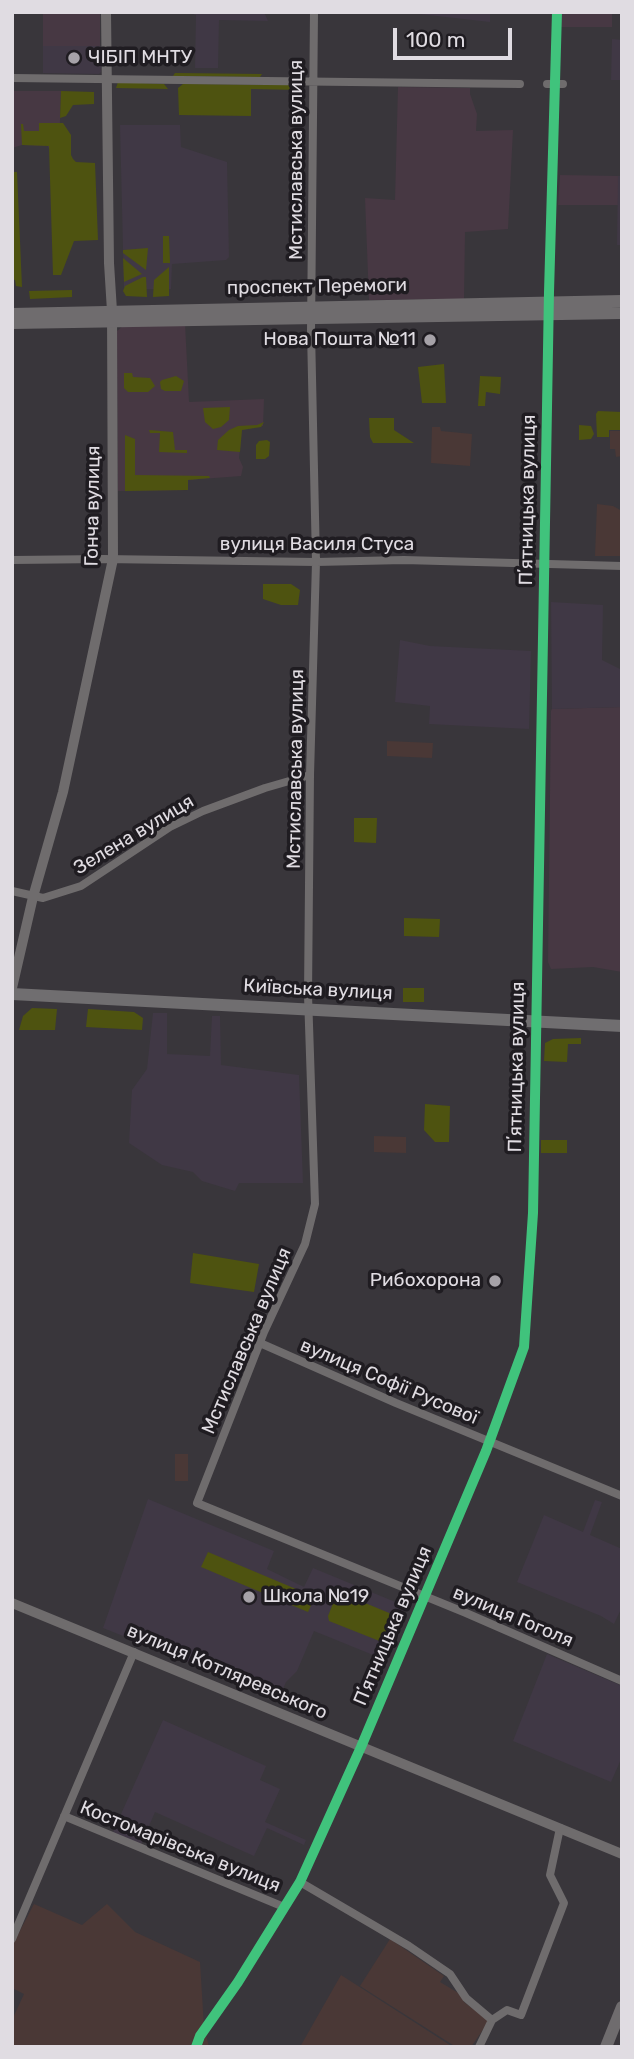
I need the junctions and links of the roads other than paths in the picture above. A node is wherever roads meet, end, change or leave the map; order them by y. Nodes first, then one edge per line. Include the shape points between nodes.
1 (106, 12) edge
2 (314, 12) edge
3 (557, 12) edge
4 (12, 78) edge
5 (106, 79) junction
6 (313, 81) junction
7 (520, 83) dead end
8 (622, 301) edge
9 (550, 309) junction
10 (312, 312) junction
11 (622, 313) edge
12 (12, 314) edge
13 (112, 315) junction
14 (12, 323) edge
15 (113, 559) junction
16 (12, 561) edge
17 (316, 562) junction
18 (545, 566) junction
19 (622, 566) edge
20 (310, 775) junction
21 (12, 891) edge
22 (33, 897) junction
23 (12, 988) edge
24 (12, 994) edge
25 (308, 1009) junction
26 (536, 1022) junction
27 (622, 1026) edge
28 (260, 1343) junction
29 (490, 1442) junction
30 (622, 1496) edge
31 (197, 1503) joint
32 (424, 1596) junction
33 (12, 1603) edge
34 (134, 1652) junction
35 (622, 1681) edge
36 (361, 1747) junction
37 (64, 1816) junction
38 (560, 1828) junction
39 (622, 1854) edge
40 (300, 1882) junction
41 (284, 1907) junction
42 (12, 1939) edge
43 (622, 2007) edge
44 (492, 2020) junction
45 (195, 2047) edge
46 (479, 2047) edge
47 (606, 2047) edge

1 - 5 street, Гонча вулиця
2 - 6 street, Мстиславська вулиця
3 - 9 street, Пʼятницька вулиця
4 - 5 street
5 - 6 street
5 - 13 street, Гонча вулиця
6 - 7 street
6 - 10 street, Мстиславська вулиця
8 - 9 main road, проспект Перемоги
9 - 10 main road, проспект Перемоги
9 - 11 main road, проспект Перемоги
9 - 18 street, Пʼятницька вулиця
10 - 13 main road, проспект Перемоги
10 - 17 street, Мстиславська вулиця
12 - 13 main road, проспект Перемоги
13 - 14 main road, проспект Перемоги
13 - 15 street, Гонча вулиця
15 - 16 street, вулиця Василя Стуса
15 - 17 street, вулиця Василя Стуса
15 - 22 street, Гонча вулиця via 63,792
17 - 18 street, вулиця Василя Стуса via 404,560
17 - 20 street, Мстиславська вулиця
18 - 19 street, вулиця Василя Стуса
18 - 26 street, Пʼятницька вулиця
20 - 22 street, Зелена вулиця via 203,811 170,827 81,886
20 - 25 street, Мстиславська вулиця
21 - 22 street, Зелена вулиця
22 - 23 street, Гонча вулиця
24 - 25 main road, Київська вулиця
25 - 26 main road, Київська вулиця
25 - 28 street, Мстиславська вулиця via 315,1204 305,1244
26 - 27 main road, Київська вулиця
26 - 29 street, Пʼятницька вулиця via 533,1213 524,1346
28 - 29 street, вулиця Софії Русової
28 - 31 street, Мстиславська вулиця
29 - 30 street, вулиця Софії Русової
29 - 32 street, Пʼятницька вулиця
31 - 32 street, вулиця Гоголя
32 - 35 street, вулиця Гоголя
32 - 36 street, Пʼятницька вулиця
33 - 34 street, вулиця Котляревського
34 - 36 street, вулиця Котляревського
34 - 37 street
36 - 38 street, вулиця Котляревського
36 - 40 street, Пʼятницька вулиця
37 - 41 street, Костомарівська вулиця
37 - 42 street
38 - 39 street, вулиця Котляревського
38 - 44 street via 550,1875 564,1903 521,2015 507,2010
40 - 41 street, Пʼятницька вулиця
40 - 44 street via 450,1974 466,1997
41 - 45 street, Пʼятницька вулиця
43 - 47 main road
44 - 46 street

